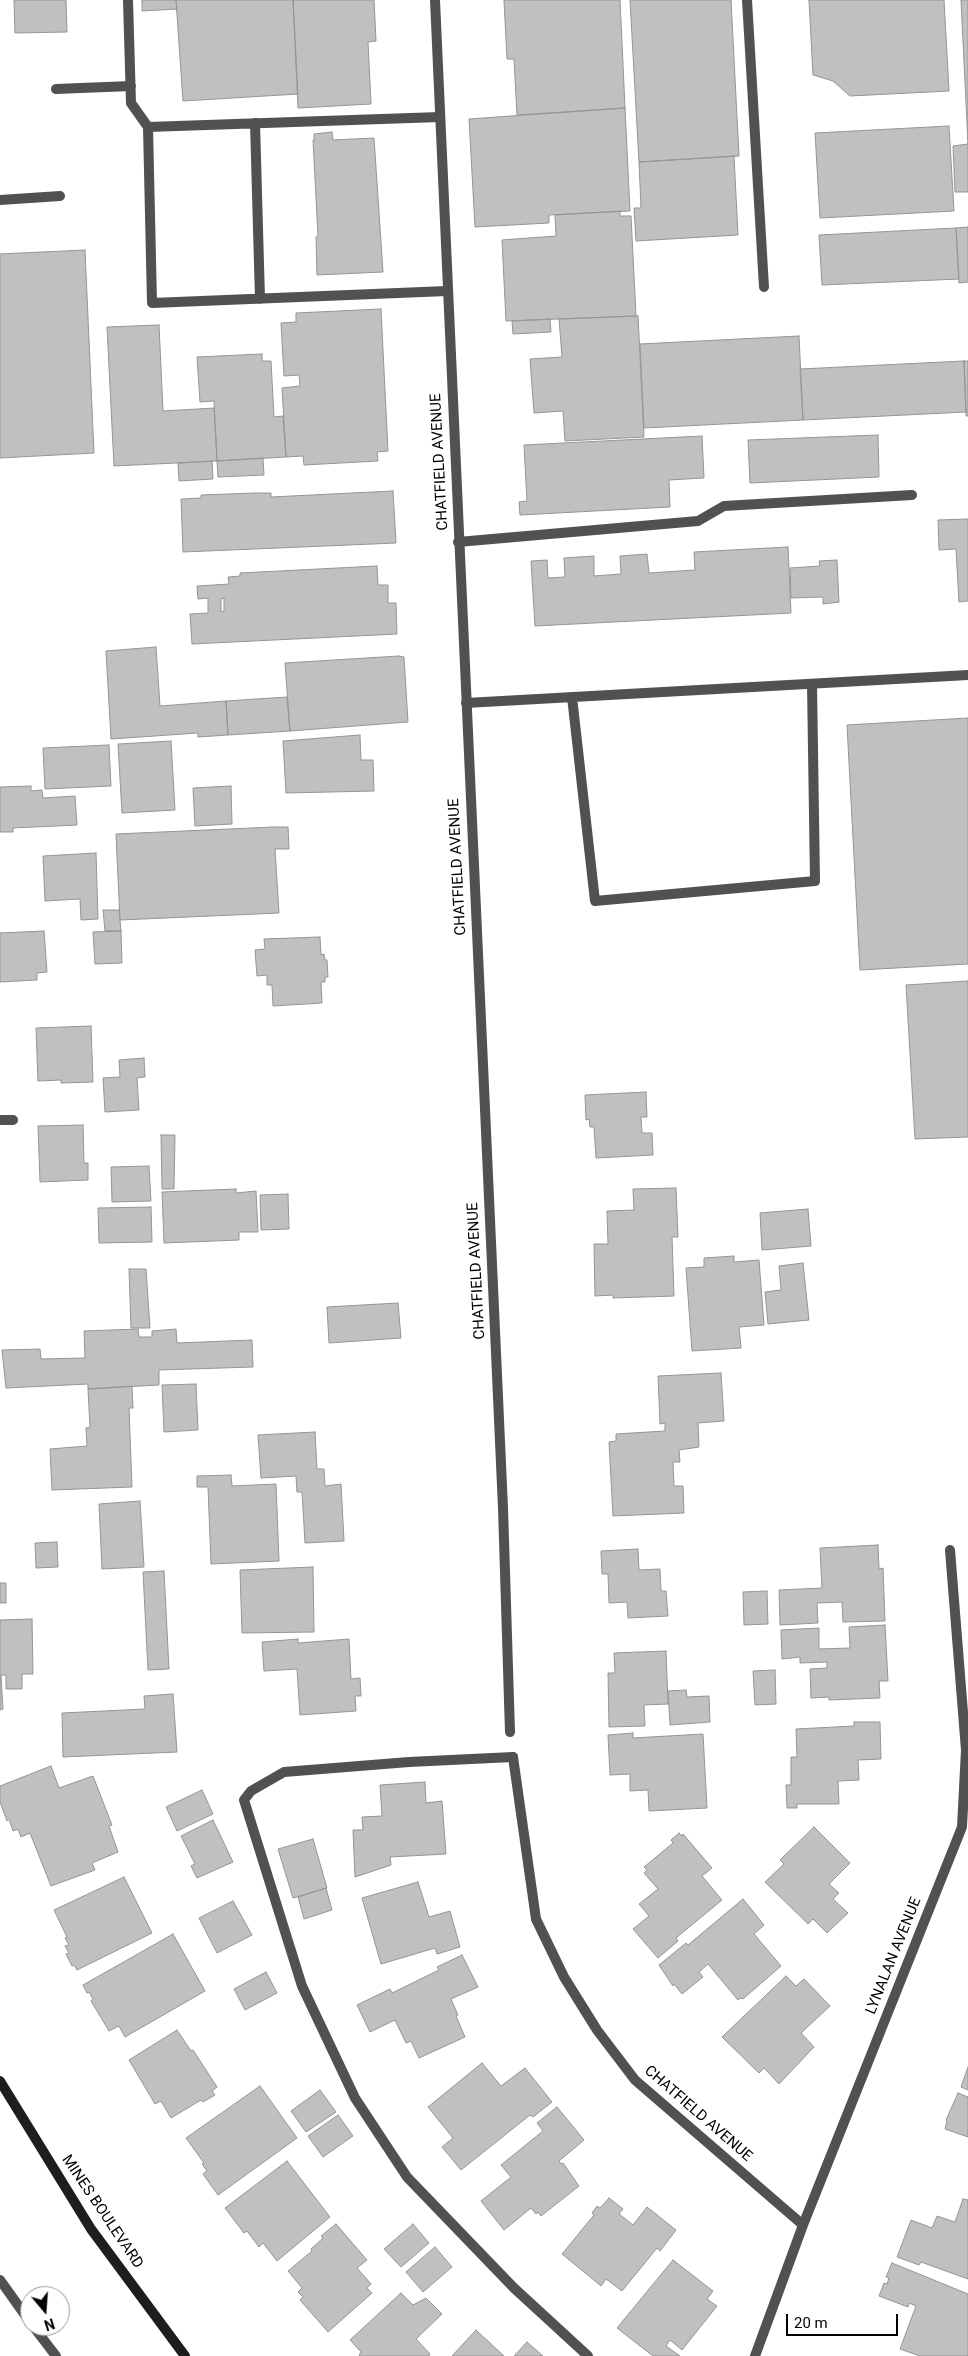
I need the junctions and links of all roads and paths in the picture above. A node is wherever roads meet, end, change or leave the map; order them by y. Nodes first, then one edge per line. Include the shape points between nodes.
1 (128, 0) edge
2 (434, 0) edge
3 (748, 0) edge
4 (131, 86) junction
5 (56, 89) dead end
6 (440, 117) junction
7 (255, 122) junction
8 (148, 127) junction
9 (60, 196) dead end
10 (0, 200) edge
11 (764, 287) dead end
12 (447, 291) junction
13 (260, 298) junction
14 (912, 495) dead end
15 (458, 542) junction
16 (968, 675) edge
17 (812, 684) junction
18 (572, 697) junction
19 (466, 703) junction
20 (0, 1120) edge
21 (13, 1120) dead end
22 (950, 1550) dead end
23 (510, 1732) dead end
24 (0, 2081) edge
25 (803, 2225) junction
26 (0, 2280) edge
27 (20, 2308) edge
28 (41, 2336) edge
29 (56, 2356) edge
30 (185, 2356) edge
31 (588, 2356) edge
32 (754, 2356) edge

1 - 4 street
2 - 6 street, CHATFIELD AVENUE
3 - 11 street
4 - 5 street
4 - 8 street via 131,103
6 - 7 street
6 - 12 street, CHATFIELD AVENUE
7 - 8 street
7 - 13 street
8 - 13 street via 152,303
9 - 10 street
12 - 13 street
12 - 15 street, CHATFIELD AVENUE
14 - 15 street via 724,506 698,520
15 - 19 street, CHATFIELD AVENUE
16 - 17 street
17 - 18 street
17 - 18 street via 815,881 595,901
18 - 19 street
19 - 23 street, CHATFIELD AVENUE via 503,1508
20 - 21 street
22 - 25 street, LYNALAN AVENUE via 966,1750 962,1827
24 - 30 street, MINES BOULEVARD via 90,2229
25 - 31 street, CHATFIELD AVENUE via 634,2080 568,1984 536,1919 513,1757 284,1772 251,1791 244,1800 302,1986 355,2098 407,2177 514,2288
25 - 32 street, LYNALAN AVENUE
26 - 27 street
28 - 29 street

